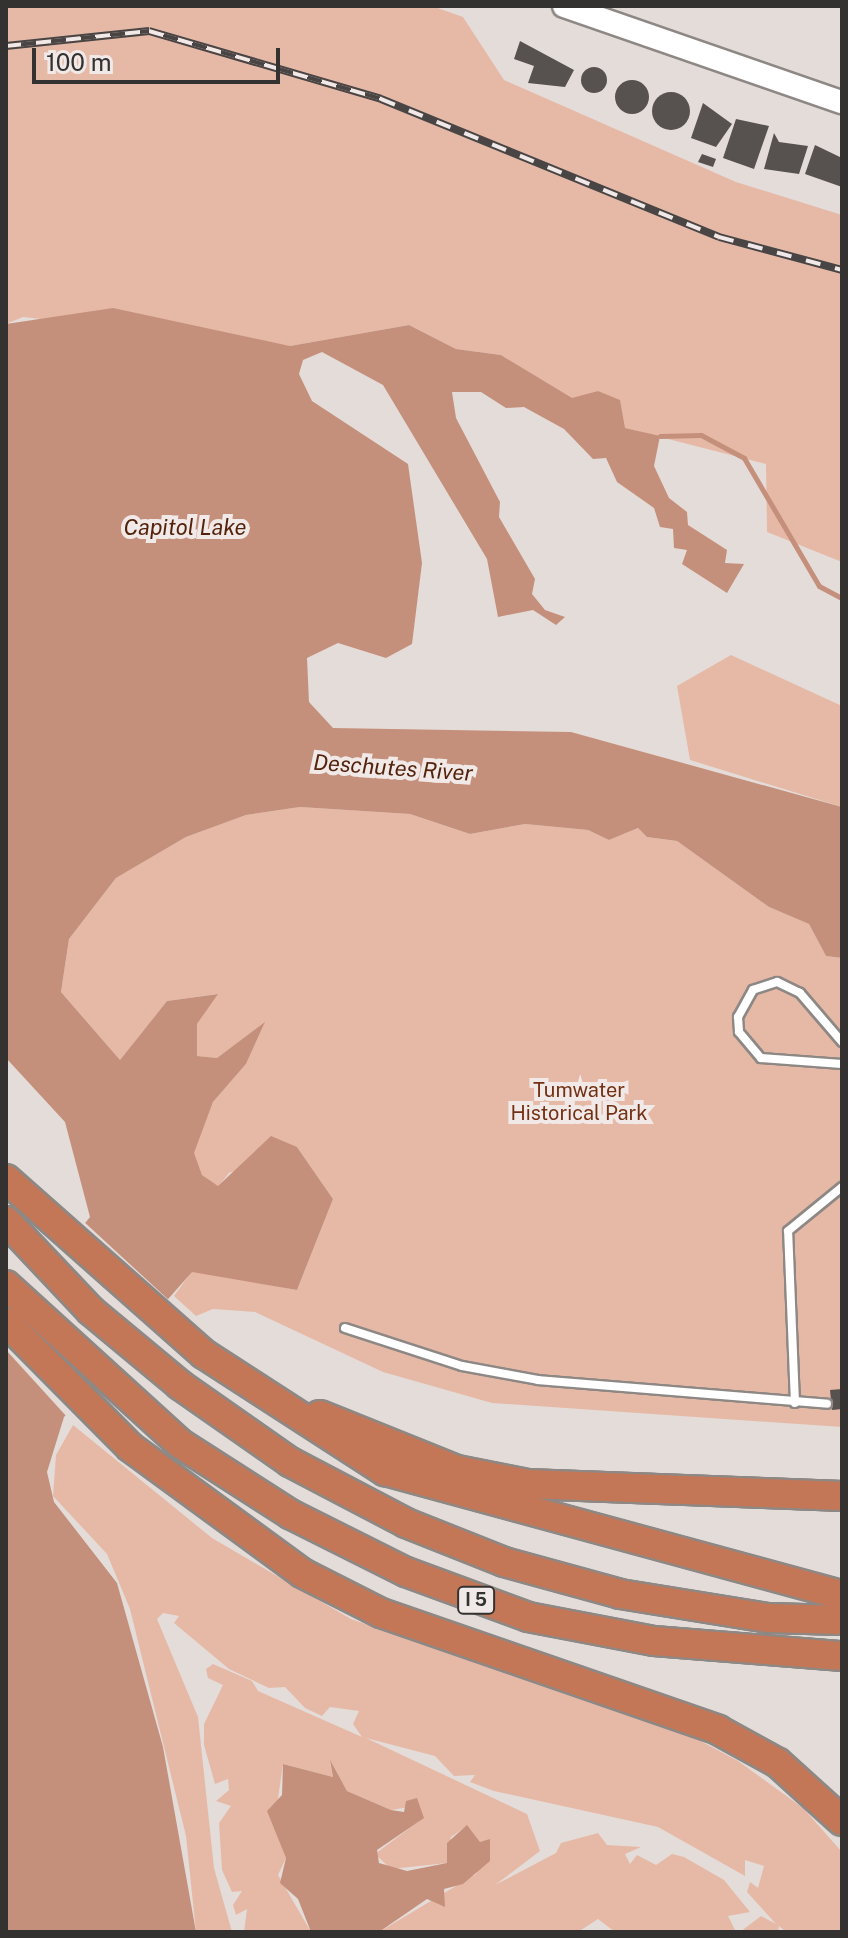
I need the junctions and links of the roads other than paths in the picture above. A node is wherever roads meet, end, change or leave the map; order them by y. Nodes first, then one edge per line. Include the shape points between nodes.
1 (564, 6) edge
2 (842, 102) edge
3 (842, 1042) edge
4 (842, 1064) edge
5 (6, 1179) edge
6 (842, 1187) edge
7 (6, 1221) edge
8 (6, 1285) edge
9 (6, 1322) edge
10 (345, 1328) dead end
11 (204, 1354) junction
12 (795, 1403) junction
13 (827, 1404) dead end
14 (842, 1496) edge
15 (842, 1595) edge
16 (842, 1620) edge
17 (842, 1659) edge
18 (842, 1821) edge

1 - 2 main road
3 - 4 lane via 789,985 764,983 743,1002 739,1032 761,1058
5 - 11 highway
6 - 12 lane via 788,1231
7 - 16 highway, I 5 via 91,1311 180,1385 344,1492 504,1562 673,1604
8 - 17 highway, I 5 via 152,1420 290,1514 466,1596 654,1641
9 - 18 highway via 130,1447 230,1525 327,1586 381,1613 718,1730 778,1763
10 - 12 lane via 462,1366 538,1380
11 - 14 highway via 218,1354 368,1439 481,1476
11 - 15 highway via 385,1471
12 - 13 lane

